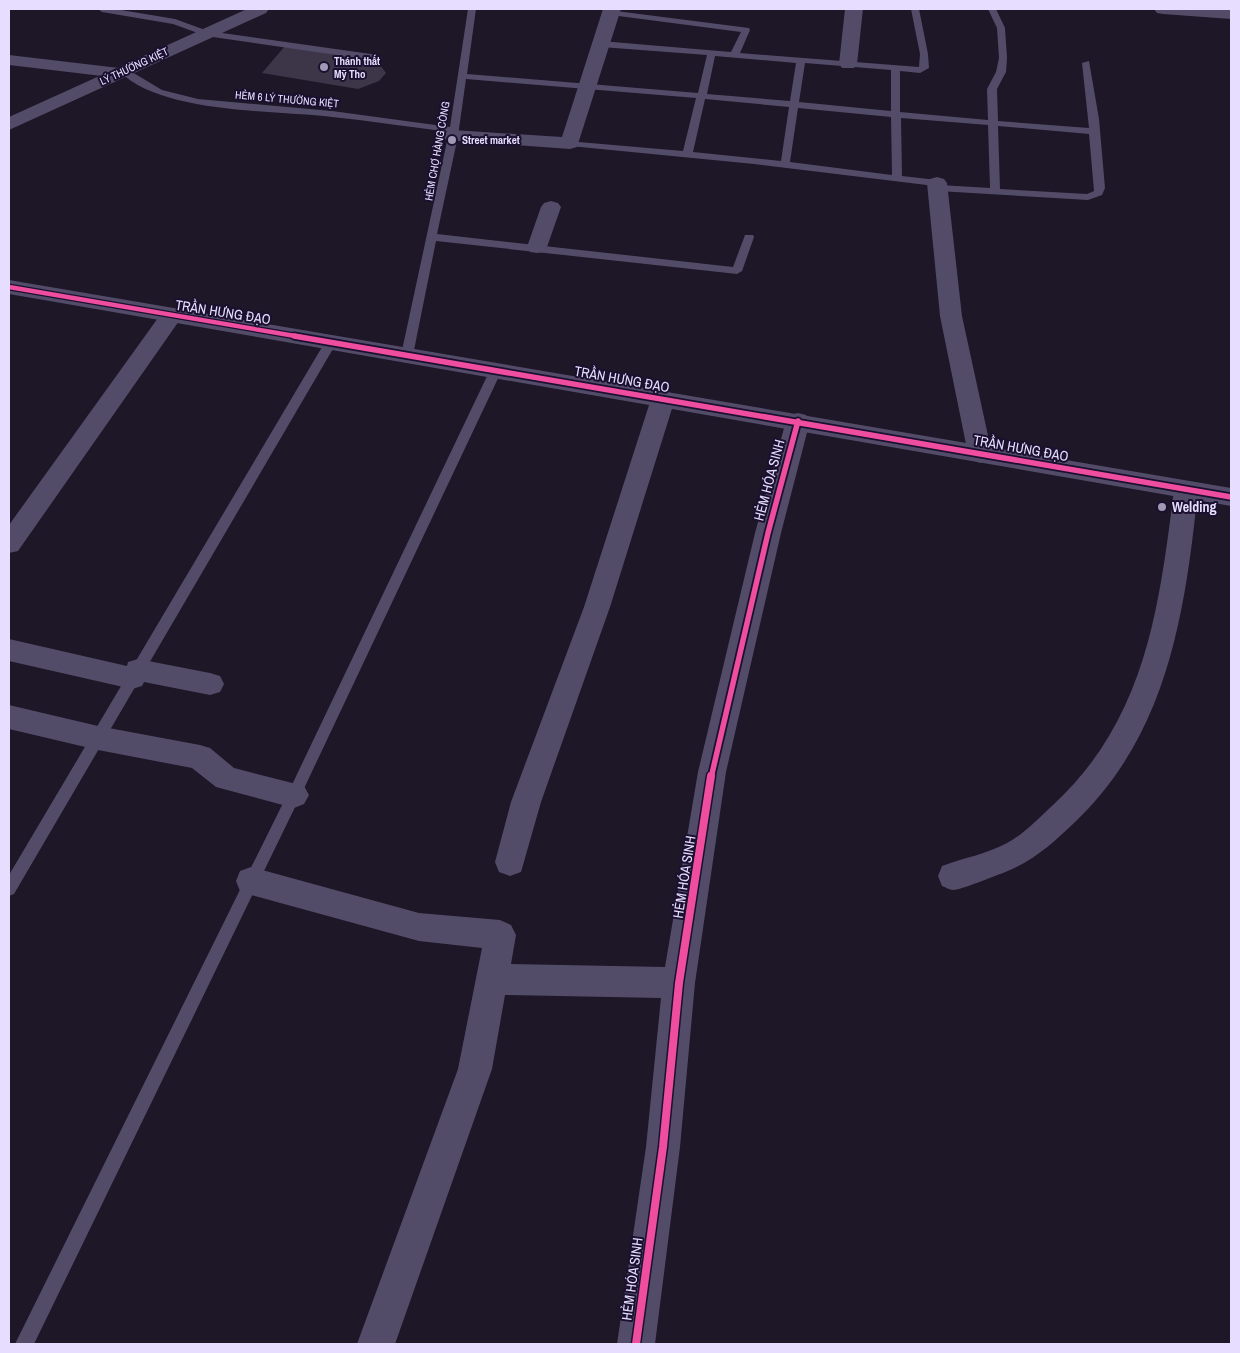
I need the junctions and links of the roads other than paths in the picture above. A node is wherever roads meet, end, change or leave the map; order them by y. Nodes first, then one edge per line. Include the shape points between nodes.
1 (102, 9) edge
2 (260, 9) edge
3 (472, 9) edge
4 (854, 9) edge
5 (915, 9) edge
6 (992, 9) edge
7 (1163, 9) edge
8 (612, 10) edge
9 (1231, 14) edge
10 (206, 33) junction
11 (601, 44) junction
12 (712, 52) junction
13 (734, 55) junction
14 (378, 58) dead end
15 (9, 60) edge
16 (801, 61) junction
17 (1086, 63) dead end
18 (848, 64) junction
19 (895, 68) junction
20 (122, 72) junction
21 (462, 76) junction
22 (589, 84) junction
23 (702, 94) junction
24 (795, 104) junction
25 (896, 115) junction
26 (9, 124) edge
27 (994, 124) junction
28 (1094, 131) junction
29 (454, 133) junction
30 (570, 144) junction
31 (687, 155) junction
32 (785, 165) junction
33 (897, 178) junction
34 (938, 186) junction
35 (995, 190) junction
36 (551, 207) dead end
37 (433, 237) junction
38 (749, 238) dead end
39 (537, 247) junction
40 (10, 288) edge
41 (171, 316) junction
42 (331, 342) junction
43 (407, 354) junction
44 (496, 370) junction
45 (663, 399) junction
46 (798, 421) junction
47 (980, 454) junction
48 (1186, 490) junction
49 (1231, 497) edge
50 (9, 544) edge
51 (9, 650) edge
52 (135, 674) junction
53 (210, 684) dead end
54 (9, 717) edge
55 (98, 738) junction
56 (294, 796) junction
57 (510, 862) dead end
58 (953, 876) dead end
59 (251, 881) junction
60 (9, 889) edge
61 (492, 979) junction
62 (679, 983) junction
63 (24, 1344) edge
64 (376, 1344) edge
65 (636, 1344) edge

1 - 10 lane via 175,22
2 - 10 street, LÝ THƯỜNG KIỆT
3 - 21 lane, HẺM CHỢ HÀNG CÒNG
4 - 18 street
5 - 19 lane via 924,68
6 - 27 lane via 1001,28 1003,58 1001,72 992,88
7 - 9 street
8 - 11 street
8 - 13 lane via 746,30
10 - 14 lane
10 - 20 street, LÝ THƯỜNG KIỆT
11 - 12 lane
11 - 22 street
12 - 13 lane
12 - 23 lane
13 - 16 lane
15 - 20 street
16 - 18 lane
16 - 24 lane
17 - 28 lane
18 - 19 lane
19 - 25 lane
20 - 26 street, LÝ THƯỜNG KIỆT
20 - 29 lane, HẺM 6 LÝ THƯỜNG KIỆT via 160,92 198,102 332,114
21 - 22 lane
21 - 29 lane, HẺM CHỢ HÀNG CÒNG
22 - 23 lane
22 - 30 street
23 - 24 lane
23 - 31 lane
24 - 25 lane
24 - 32 lane
25 - 27 lane
25 - 33 lane
27 - 28 lane
27 - 35 lane
28 - 35 lane via 1098,193 1088,196
29 - 30 street
29 - 37 lane, HẺM CHỢ HÀNG CÒNG
30 - 31 lane
31 - 32 lane
32 - 33 lane
33 - 34 lane
34 - 35 lane
34 - 47 street via 951,316
36 - 39 street
37 - 39 lane
37 - 43 lane, HẺM CHỢ HÀNG CÒNG
38 - 39 lane via 736,271
40 - 41 street, TRẦN HƯNG ĐẠO
41 - 42 street, TRẦN HƯNG ĐẠO
41 - 50 street
42 - 43 street, TRẦN HƯNG ĐẠO
42 - 52 lane
43 - 44 street, TRẦN HƯNG ĐẠO
44 - 45 street, TRẦN HƯNG ĐẠO
44 - 56 lane
45 - 46 street, TRẦN HƯNG ĐẠO
45 - 57 street via 597,607 526,802
46 - 47 street, TRẦN HƯNG ĐẠO
46 - 62 street, HẺM HÓA SINH via 712,772
47 - 48 street, TRẦN HƯNG ĐẠO
48 - 49 street, TRẦN HƯNG ĐẠO
48 - 58 street via 1169,619 1153,674 1124,742 1075,807 1018,852
51 - 52 street
52 - 53 street
52 - 55 lane
54 - 55 street
55 - 56 street via 200,758 226,778
55 - 60 lane
56 - 59 lane
59 - 61 street via 419,927 500,934
59 - 63 lane
61 - 62 street
61 - 64 street via 475,1070
62 - 65 street, HẺM HÓA SINH via 663,1147

